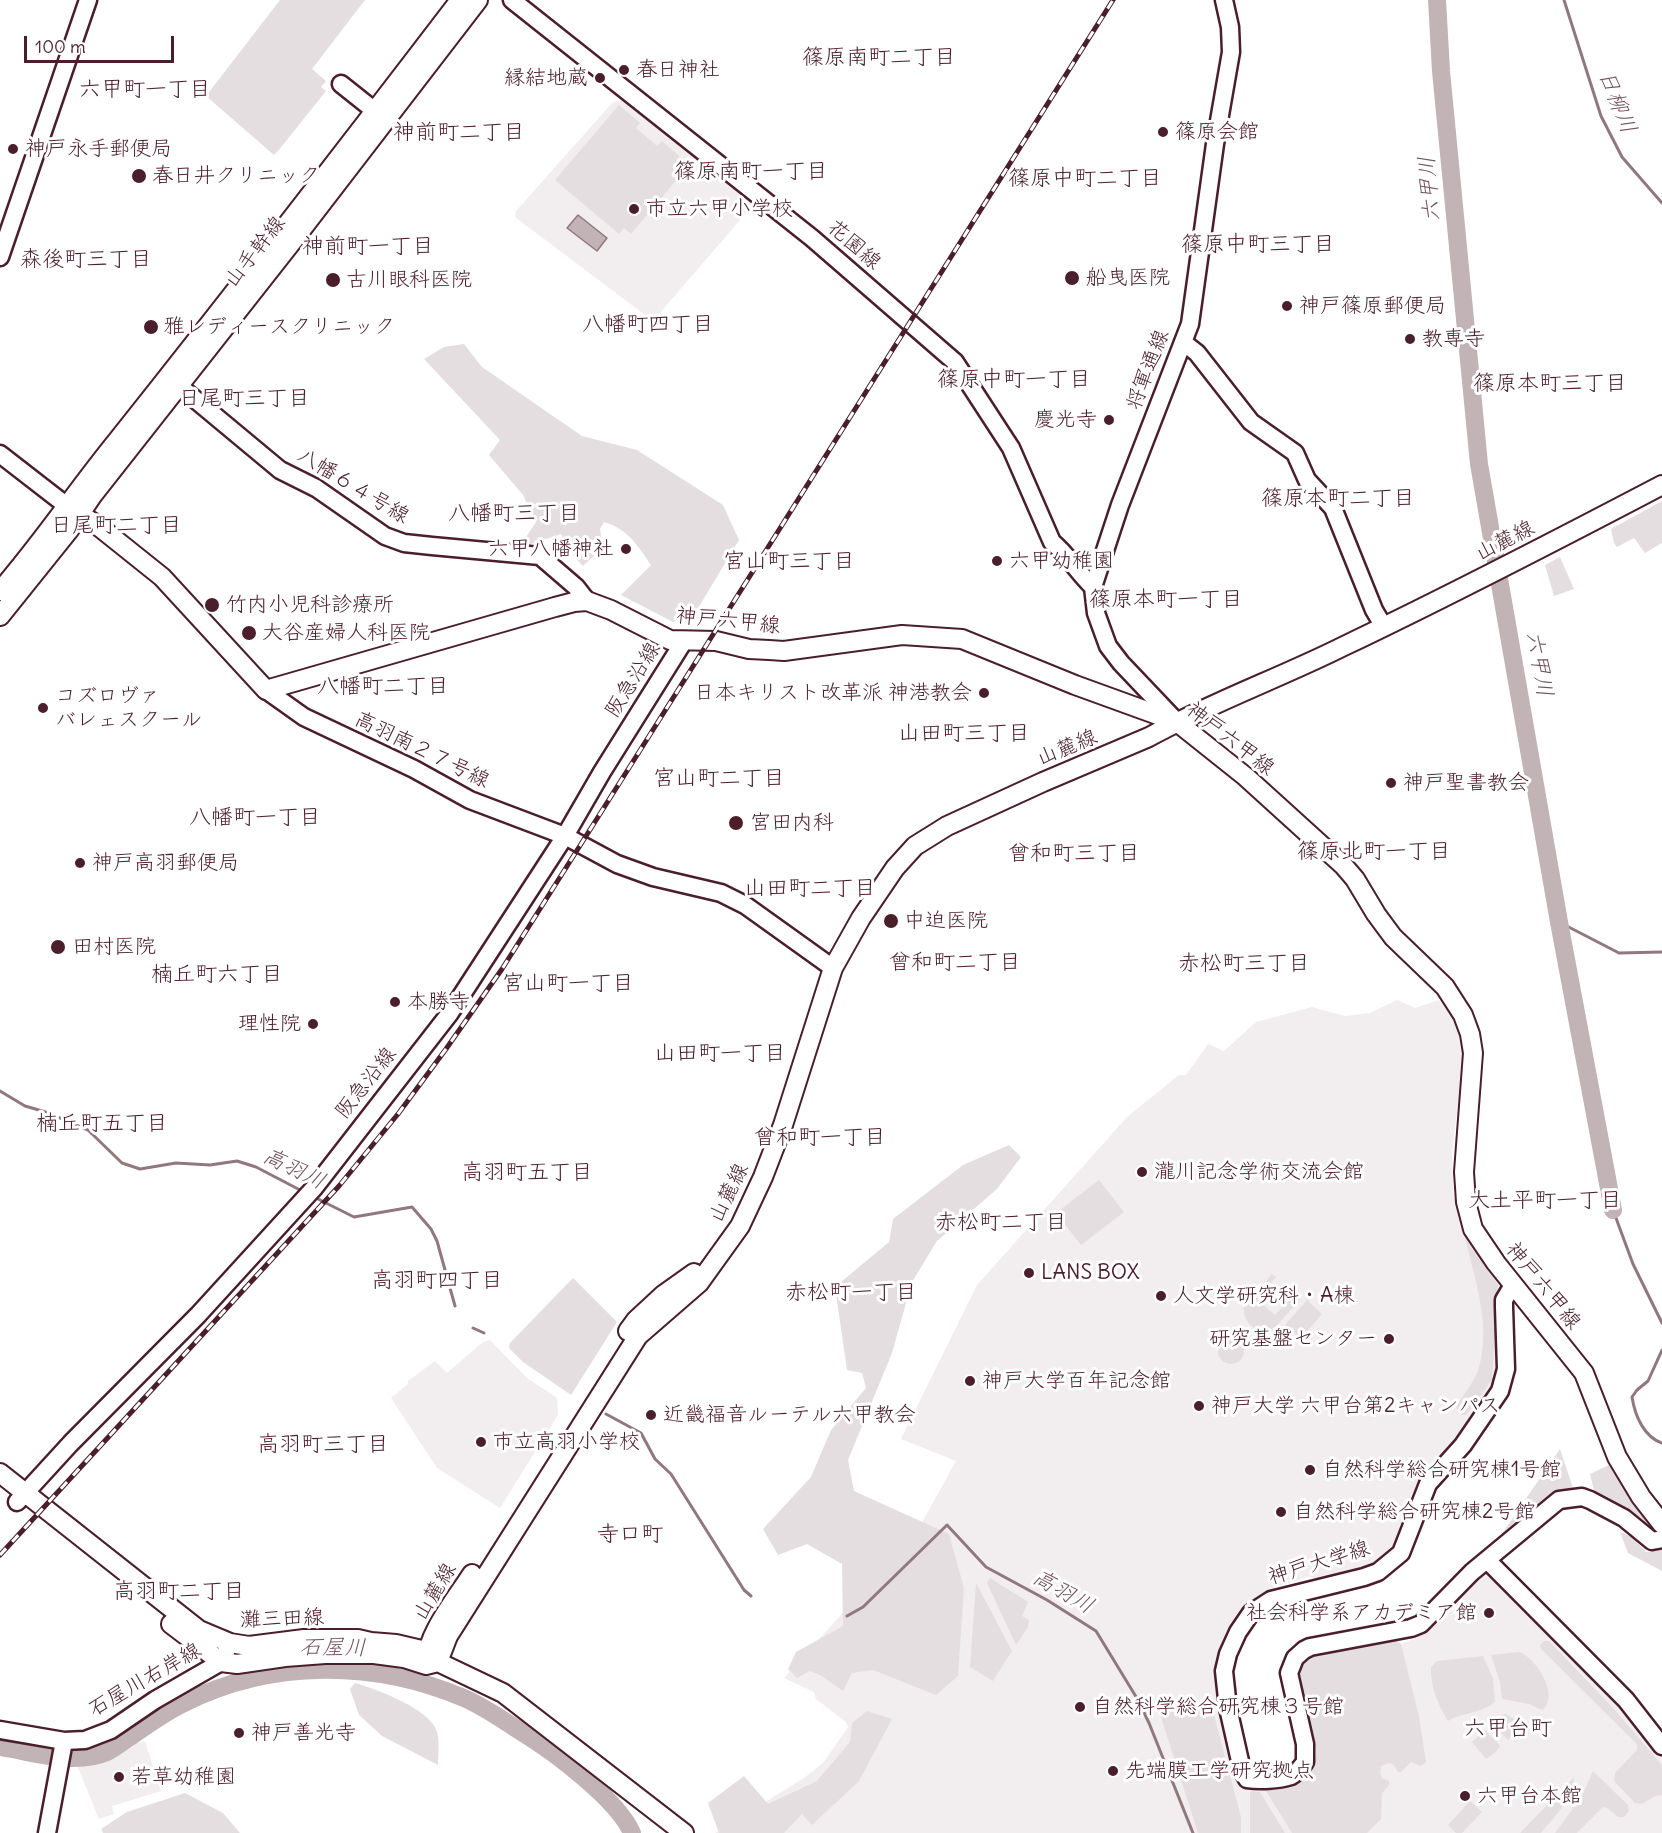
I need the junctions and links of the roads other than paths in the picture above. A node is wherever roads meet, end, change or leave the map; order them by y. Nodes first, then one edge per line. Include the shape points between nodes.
1 (88, 0) edge
2 (460, 0) edge
3 (478, 0) edge
4 (512, 0) edge
5 (1224, 0) edge
6 (341, 84) dead end
7 (381, 116) junction
8 (3, 235) edge
9 (0, 257) edge
10 (1183, 342) junction
11 (179, 386) junction
12 (0, 454) edge
13 (1662, 485) edge
14 (73, 510) junction
15 (1093, 587) junction
16 (0, 591) edge
17 (587, 601) junction
18 (0, 616) edge
19 (1384, 627) junction
20 (684, 640) junction
21 (266, 690) junction
22 (1177, 722) junction
23 (565, 836) junction
24 (833, 968) junction
25 (1513, 1285) junction
26 (0, 1473) edge
27 (0, 1489) edge
28 (21, 1498) junction
29 (1662, 1524) edge
30 (1662, 1539) edge
31 (1487, 1560) junction
32 (230, 1643) junction
33 (430, 1659) junction
34 (221, 1662) junction
35 (0, 1730) edge
36 (64, 1741) junction
37 (1662, 1746) edge
38 (47, 1833) edge
39 (684, 1833) edge

1 - 8 street
2 - 7 main road, 山手幹線
3 - 7 main road, 山手幹線
4 - 15 street, 花園線 via 812,238 955,362 1011,448 1052,542
5 - 10 street, 将軍通線 via 1231,52 1190,324
6 - 7 street
7 - 11 main road, 山手幹線
7 - 14 main road, 山手幹線
8 - 9 street
10 - 15 street, 将軍通線
10 - 19 street via 1197,353 1251,422 1295,453 1307,480 1333,508
11 - 14 main road, 山手幹線
11 - 17 street, 八幡６４号線 via 280,470 316,488 385,537 404,543 540,555
12 - 14 street
13 - 19 main road, 山麓線
14 - 16 main road, 山手幹線
14 - 18 main road, 山手幹線 via 69,530
14 - 21 main road via 162,577
15 - 22 street, 将軍通線 via 1096,614 1108,646
17 - 20 main road, 神戸六甲線 via 670,640
17 - 21 main road
19 - 22 main road, 山麓線
20 - 22 main road, 神戸六甲線 via 784,651 902,635 962,639
20 - 23 street, 阪急沿線
21 - 23 street, 高羽南２７号線 via 304,717 470,800
22 - 24 main road, 山麓線 via 956,822 915,846 870,903
22 - 25 main road, 神戸六甲線 via 1246,777 1337,859 1393,937 1456,1002 1467,1025 1473,1053 1464,1172 1469,1219 1482,1244
23 - 24 street, 高羽南２７号線 via 617,864 721,893 745,905
23 - 28 street, 阪急沿線 via 450,1013 309,1193 198,1316
24 - 33 main road, 山麓線 via 783,1125 735,1235 709,1268 690,1275 636,1320 440,1623
25 - 29 main road, 神戸六甲線 via 1584,1372 1617,1457
25 - 31 street, 神戸大学線 via 1504,1300 1503,1383 1463,1445 1428,1484 1401,1553 1364,1577 1271,1600 1251,1613 1238,1632 1224,1671 1242,1770 1247,1779 1291,1776 1305,1762 1305,1744 1289,1673 1298,1654 1310,1647 1411,1628 1425,1621
26 - 28 main road, 灘三田線
27 - 28 main road, 灘三田線
28 - 32 main road, 灘三田線 via 199,1630
28 - 34 main road, 灘三田線
30 - 31 street via 1652,1541 1624,1518 1590,1500 1566,1498 1554,1503
31 - 37 street via 1626,1700
32 - 33 main road, 灘三田線 via 249,1646 304,1639 358,1639
32 - 34 street, 石屋川右岸線
33 - 34 main road, 灘三田線 via 325,1654 237,1664
33 - 39 main road, 灘三田線 via 503,1693
34 - 36 street, 石屋川右岸線 via 111,1730 85,1740
35 - 36 street, 石屋川右岸線
36 - 38 street

